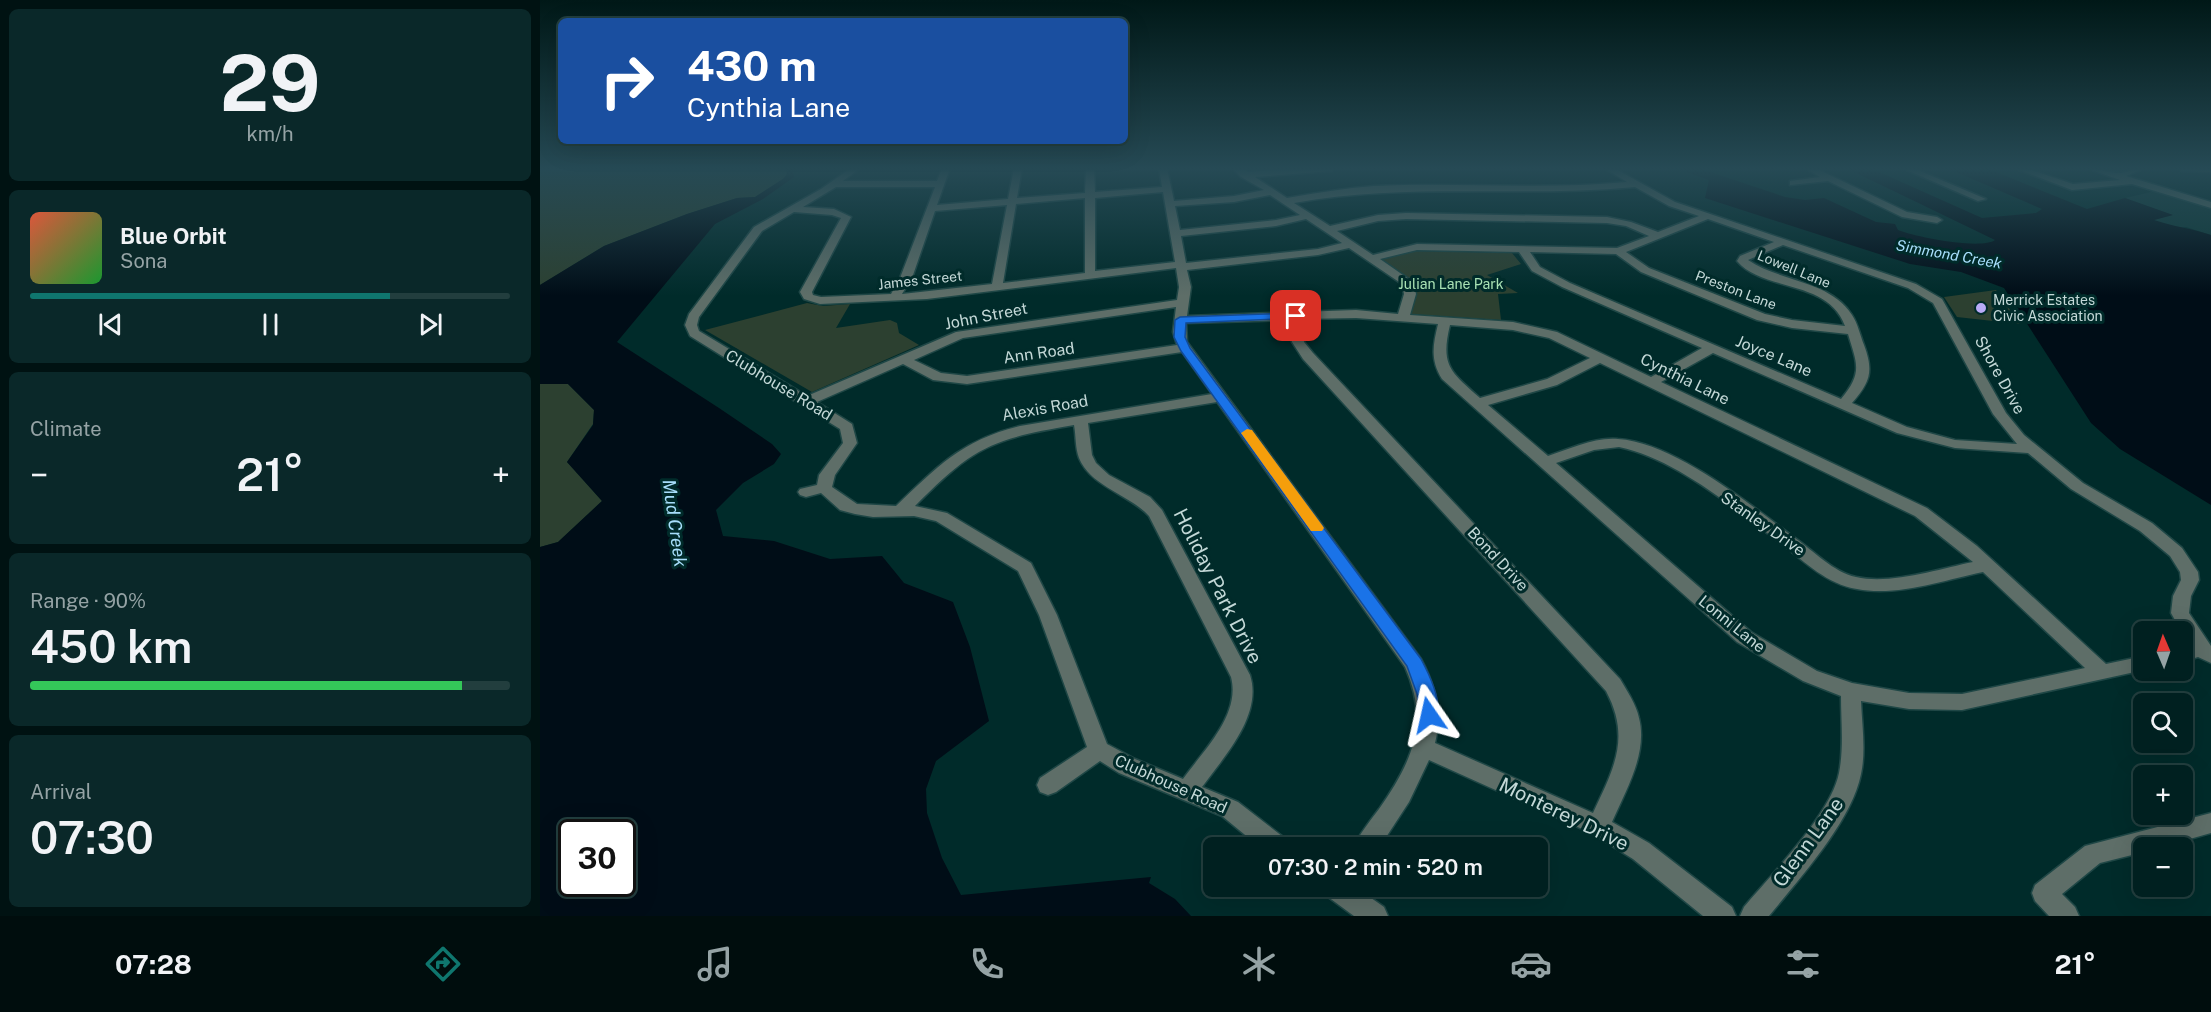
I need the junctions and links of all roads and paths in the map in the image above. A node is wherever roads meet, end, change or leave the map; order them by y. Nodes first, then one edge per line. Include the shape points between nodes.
1 (788, 211) edge
2 (816, 211) edge
3 (931, 211) edge
4 (1010, 211) edge
5 (1090, 211) edge
6 (1170, 211) edge
7 (1301, 211) edge
8 (1693, 211) edge
9 (1896, 211) edge
10 (1308, 216) junction
11 (1708, 216) junction
12 (1937, 220) dead end
13 (1328, 230) junction
14 (1174, 234) junction
15 (1659, 236) junction
16 (1781, 241) junction
17 (1351, 244) junction
18 (1522, 249) junction
19 (1618, 252) junction
20 (1371, 258) junction
21 (1181, 265) junction
22 (1090, 275) junction
23 (996, 287) junction
24 (894, 298) junction
25 (1182, 303) junction
26 (1296, 316) junction
27 (1403, 318) junction
28 (1180, 320) junction
29 (1444, 321) junction
30 (1853, 331) junction
31 (1185, 348) junction
32 (1712, 348) junction
33 (1600, 358) junction
34 (902, 359) junction
35 (1651, 382) junction
36 (1221, 397) junction
37 (808, 401) junction
38 (1478, 403) junction
39 (1844, 404) junction
40 (1081, 420) junction
41 (2030, 449) junction
42 (1545, 462) junction
43 (825, 488) junction
44 (806, 492) dead end
45 (901, 511) junction
46 (1987, 565) junction
47 (2198, 653) edge
48 (2133, 665) edge
49 (2102, 672) junction
50 (1851, 691) junction
51 (1424, 748) junction
52 (1099, 750) junction
53 (1048, 785) dead end
54 (1188, 790) junction
55 (2210, 825) edge
56 (1599, 826) junction
57 (1265, 837) edge
58 (1372, 837) edge
59 (1349, 897) edge
60 (1375, 916) edge
61 (1724, 916) edge
62 (1753, 916) edge
63 (2066, 916) edge

1 - 37 street, Clubhouse Road via 756,231 690,324 700,338
2 - 24 street, James Street via 846,217 807,289 808,297 829,302
3 - 24 street via 906,278
4 - 23 street
5 - 22 street
6 - 14 street
7 - 10 street
8 - 11 street, Shore Drive
9 - 12 street
10 - 13 street
10 - 14 street
11 - 15 street
11 - 16 street, Shore Drive
13 - 15 street via 1378,218 1438,216 1607,220
13 - 17 street
14 - 21 street
15 - 19 street
16 - 30 street, Lowell Lane via 1742,261 1834,302 1845,312
16 - 41 street, Shore Drive via 1912,286 1938,300 2008,427
17 - 20 street
17 - 21 street, James Street via 1317,252
18 - 19 street
18 - 20 street via 1418,248
18 - 32 street, Joyce Lane via 1532,265 1546,275
19 - 30 street, Preston Lane via 1645,270 1761,317
20 - 27 street via 1409,285
21 - 22 street, James Street
21 - 25 street via 1185,287
22 - 23 street, James Street
23 - 24 street, James Street
25 - 28 street
25 - 34 street, John Street via 973,332
26 - 27 street, Cynthia Lane
26 - 28 street, Cynthia Lane
26 - 56 street, Bond Drive via 1298,342 1308,356 1613,685 1629,721 1630,739 1624,765
27 - 29 street, Cynthia Lane
28 - 31 street via 1179,337
29 - 33 street, Cynthia Lane via 1535,329
29 - 38 street, Lonni Lane via 1439,362 1447,376
30 - 39 street, Lowell Lane via 1865,363 1865,375
31 - 34 street, Ann Road via 967,380 938,377
31 - 36 street
32 - 35 street
32 - 39 street, Joyce Lane
33 - 35 street, Cynthia Lane
33 - 38 street via 1552,382
34 - 37 street, John Street
35 - 46 street, Cynthia Lane via 1921,512
36 - 40 street, Alexis Road
36 - 51 street via 1414,664 1426,694 1429,715
37 - 43 street, Clubhouse Road via 842,422 850,434 850,443 827,475
38 - 42 street, Lonni Lane
39 - 41 street, Joyce Lane via 1934,440
40 - 45 street, Alexis Road via 984,440 955,457
40 - 54 street, Holiday Park Drive via 1090,465 1104,478 1144,501 1156,514 1239,671 1244,689 1241,705
41 - 47 street, Shore Drive via 2077,486 2146,528 2176,552 2190,580 2182,596 2180,613
42 - 46 street, Stanley Drive via 1603,444 1643,447 1742,507 1831,573 1855,583 1877,586
42 - 50 street, Lonni Lane via 1744,638 1801,671
43 - 44 street
43 - 45 street, Clubhouse Road via 846,506 873,512
45 - 52 street, Clubhouse Road via 941,517 1025,567 1048,615
46 - 49 street, Cynthia Lane
48 - 49 street, Lonni Lane
49 - 50 street, Lonni Lane via 1962,702 1923,703
50 - 62 street, Glenn Lane via 1850,774 1846,790 1831,816
51 - 56 street, Monterey Drive
51 - 58 street
52 - 53 street
52 - 54 street, Clubhouse Road
54 - 57 street, Clubhouse Road via 1230,809
55 - 63 street via 2093,854 2044,893
56 - 61 street, Monterey Drive via 1641,851
59 - 60 street

